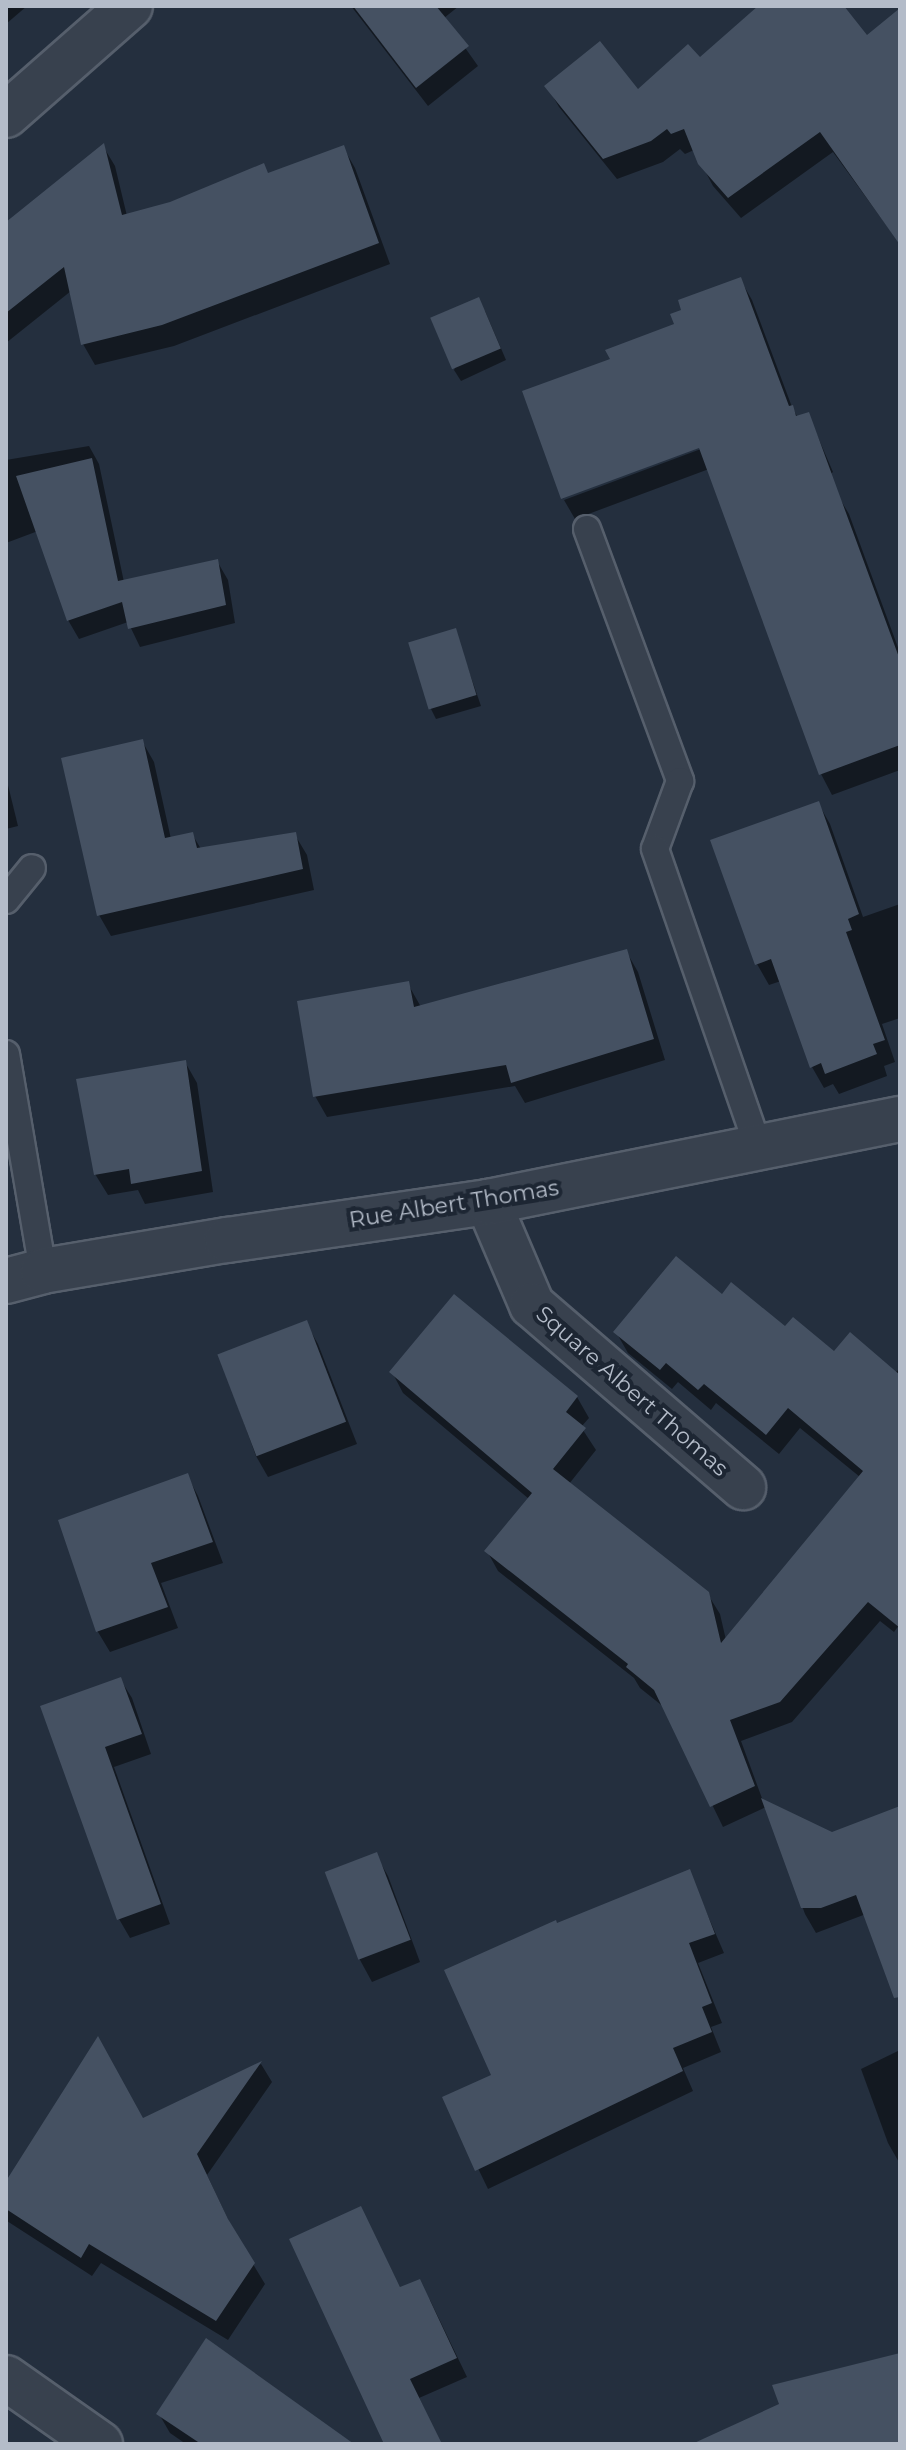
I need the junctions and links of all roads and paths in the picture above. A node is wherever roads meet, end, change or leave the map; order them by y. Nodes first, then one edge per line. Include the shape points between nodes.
1 (130, 6) edge
2 (6, 115) edge
3 (587, 529) dead end
4 (32, 868) dead end
5 (6, 900) edge
6 (6, 1054) edge
7 (900, 1119) edge
8 (758, 1147) junction
9 (488, 1202) junction
10 (24, 1276) edge
11 (743, 1487) dead end
12 (6, 2378) edge
13 (100, 2444) edge

1 - 2 street
3 - 8 lane via 680,781 655,849
4 - 5 lane
6 - 10 lane
7 - 8 street, Rue Albert Thomas
8 - 9 street, Rue Albert Thomas
9 - 10 street, Rue Albert Thomas
9 - 11 street, Square Albert Thomas via 532,1305
12 - 13 street

